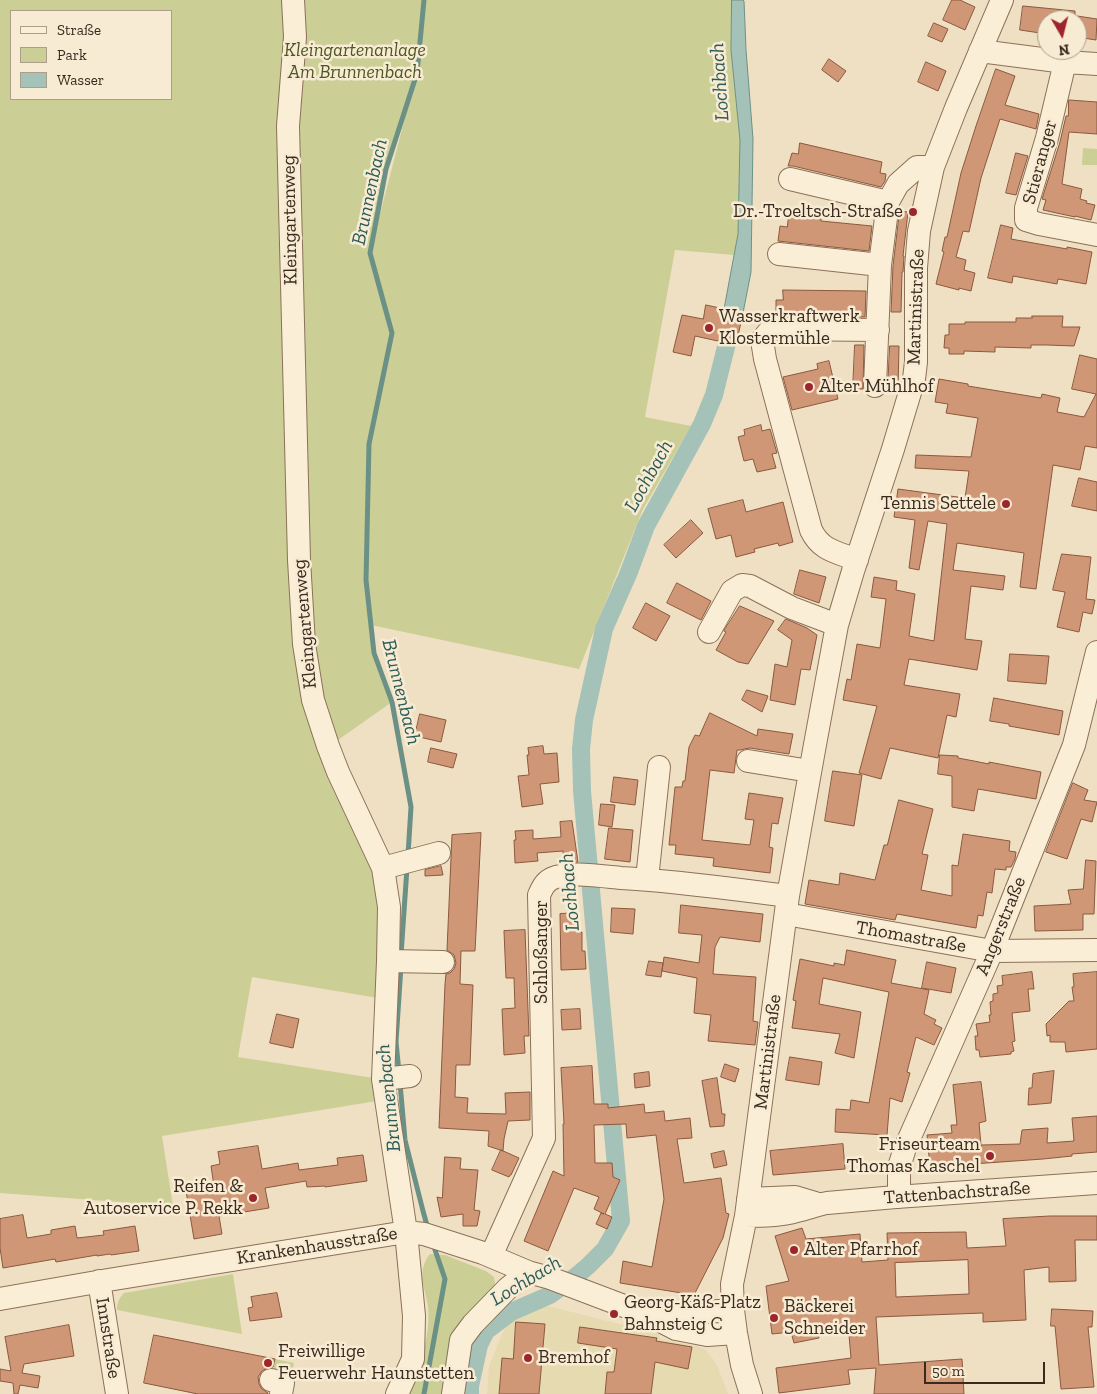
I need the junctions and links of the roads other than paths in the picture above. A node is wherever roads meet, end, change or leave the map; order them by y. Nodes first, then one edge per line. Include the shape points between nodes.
1 (293, 0) edge
2 (1002, 0) edge
3 (980, 51) junction
4 (1065, 62) junction
5 (1097, 64) edge
6 (933, 167) junction
7 (790, 179) dead end
8 (888, 202) junction
9 (1097, 235) edge
10 (779, 254) dead end
11 (880, 265) junction
12 (878, 330) junction
13 (875, 386) dead end
14 (857, 560) junction
15 (837, 625) junction
16 (709, 632) dead end
17 (1097, 652) edge
18 (748, 762) dead end
19 (659, 768) dead end
20 (810, 771) junction
21 (430, 856) dead end
22 (391, 866) junction
23 (647, 879) junction
24 (787, 905) junction
25 (1097, 950) edge
26 (992, 951) junction
27 (398, 961) junction
28 (443, 962) dead end
29 (1097, 1183) edge
30 (899, 1197) junction
31 (747, 1207) junction
32 (415, 1233) junction
33 (487, 1254) junction
34 (528, 1272) junction
35 (99, 1282) junction
36 (0, 1299) edge
37 (733, 1310) junction
38 (653, 1317) junction
39 (736, 1333) junction
40 (117, 1394) edge
41 (397, 1394) edge
42 (453, 1394) edge
43 (751, 1394) edge

1 - 22 street, Kleingartenweg via 295,37 288,126 304,644 312,700 338,772
2 - 3 street, Martinistraße
3 - 4 street
3 - 6 street, Martinistraße
4 - 5 street
4 - 9 street, Stieranger via 1026,208 1026,220
6 - 8 street, Martinistraße via 917,167 898,184
6 - 14 street, Martinistraße via 919,231 914,379
7 - 8 street
8 - 11 street, Martinistraße
10 - 11 street, Martinistraße
11 - 12 street, Martinistraße
12 - 13 street, Martinistraße
12 - 14 street, Martinistraße via 770,329 762,340 811,530 824,548
14 - 15 street, Martinistraße
15 - 16 street via 742,585 732,591
15 - 20 street, Martinistraße
17 - 26 street, Angerstraße via 1076,741
18 - 20 street
19 - 23 street
20 - 24 street, Martinistraße
21 - 22 street
22 - 27 street, Kleingartenweg via 389,907
23 - 24 street, Schloßanger via 700,884
23 - 33 street, Schloßanger via 556,877 545,883 539,895 544,1138
24 - 26 street, Thomastraße
24 - 31 street, Martinistraße
25 - 26 street, Thomastraße
26 - 30 street, Angerstraße via 905,1148 899,1167
27 - 28 street
27 - 32 street, Kleingartenweg via 384,1038 394,1078
29 - 30 street, Tattenbachstraße
30 - 31 street, Tattenbachstraße via 818,1204 772,1216
31 - 37 street, Martinistraße via 732,1284
32 - 33 street, Krankenhausstraße
32 - 35 street, Krankenhausstraße
32 - 41 street, Kleingartenweg via 413,1359
33 - 34 street, Krankenhausstraße
34 - 38 street, Krankenhausstraße
34 - 42 street via 472,1324 461,1340
35 - 36 street, Krankenhausstraße
35 - 40 street, Innstraße
37 - 38 street, Krankenhausstraße
37 - 39 street, Martinistraße
38 - 39 street, Krankenhausstraße via 676,1329 707,1335
39 - 43 street, Martinistraße

